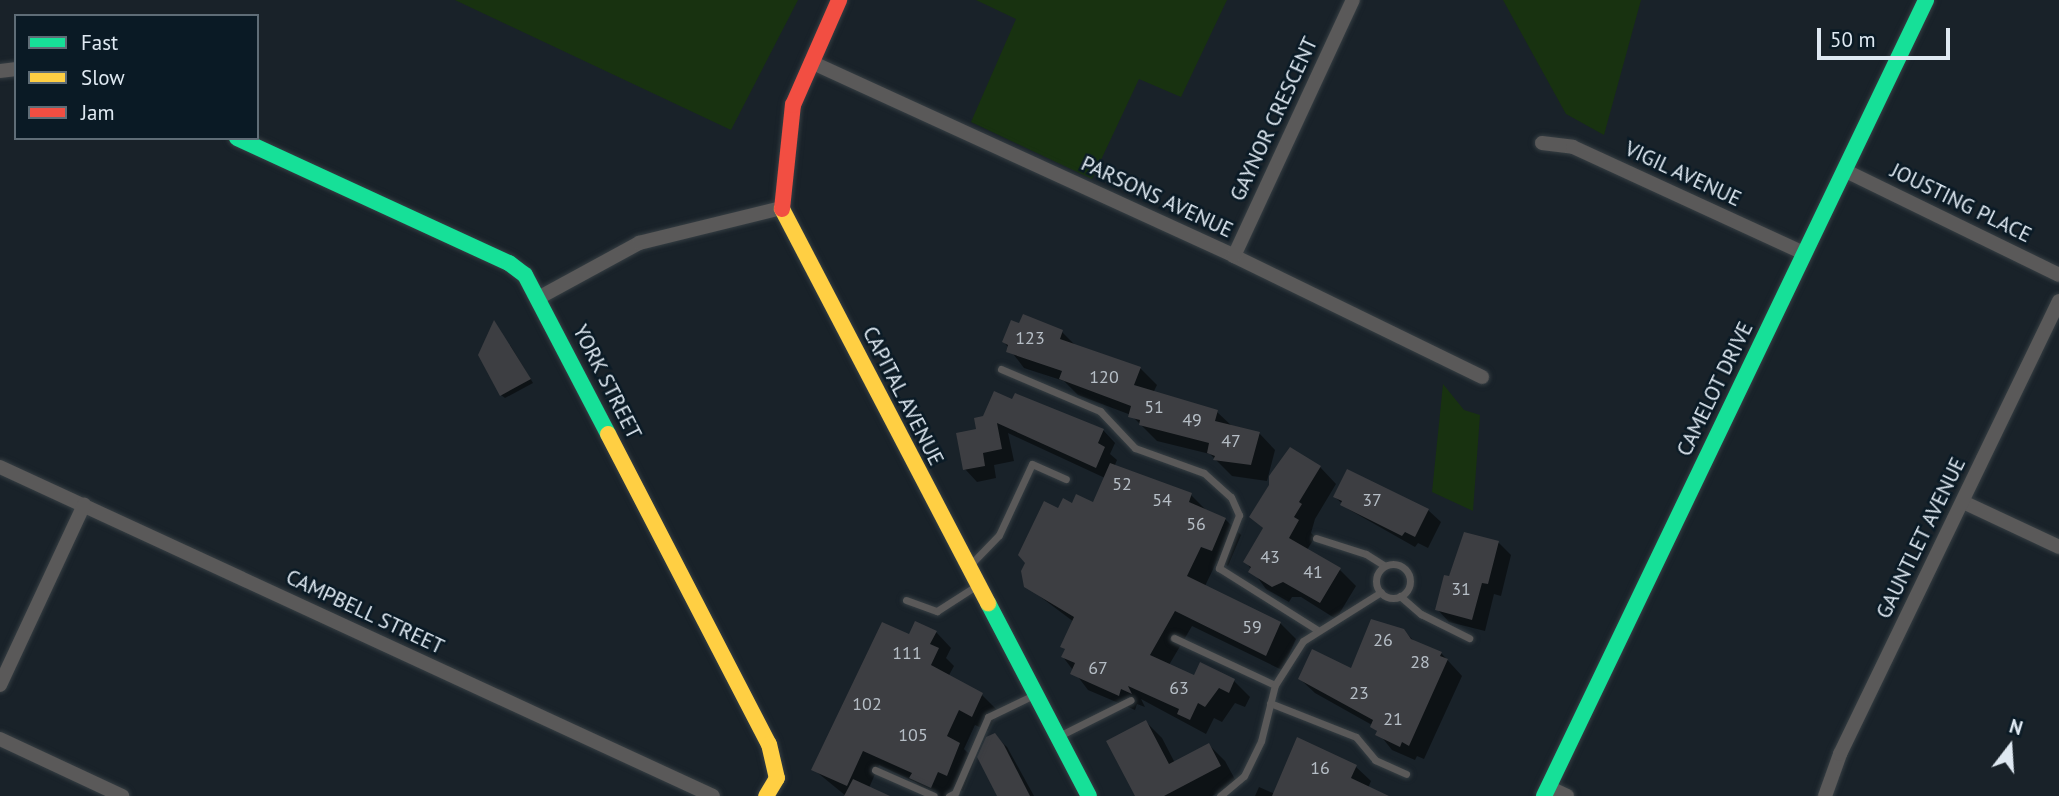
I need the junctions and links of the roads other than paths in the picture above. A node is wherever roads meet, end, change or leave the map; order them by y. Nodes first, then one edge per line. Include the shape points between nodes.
1 (839, 0) edge
2 (1353, 0) edge
3 (1926, 0) edge
4 (811, 62) junction
5 (241, 140) edge
6 (1542, 143) dead end
7 (1844, 170) junction
8 (782, 208) junction
9 (1803, 253) junction
10 (1234, 256) junction
11 (2059, 275) edge
12 (540, 297) junction
13 (2059, 301) edge
14 (1000, 369) dead end
15 (1482, 377) dead end
16 (0, 467) edge
17 (1066, 479) dead end
18 (1963, 502) junction
19 (84, 505) junction
20 (1316, 538) dead end
21 (2059, 547) edge
22 (1385, 566) junction
23 (967, 567) junction
24 (977, 586) junction
25 (1381, 592) junction
26 (1399, 596) junction
27 (906, 600) dead end
28 (1316, 629) junction
29 (1174, 638) dead end
30 (1469, 638) dead end
31 (0, 685) edge
32 (1275, 685) junction
33 (1035, 694) junction
34 (1131, 701) dead end
35 (1270, 703) junction
36 (1057, 737) junction
37 (0, 739) edge
38 (875, 770) dead end
39 (1406, 774) dead end
40 (1546, 792) edge
41 (954, 795) edge
42 (1223, 795) edge
43 (122, 796) edge
44 (713, 796) edge
45 (766, 796) edge
46 (934, 796) edge
47 (1088, 796) edge
48 (1567, 796) edge
49 (1825, 796) edge

1 - 4 street
2 - 10 street, GAYNOR CRESCENT
3 - 7 street, CAMELOT DRIVE
4 - 8 street via 793,105
4 - 10 street, PARSONS AVENUE
5 - 12 street, YORK STREET via 509,262
6 - 9 street, VIGIL AVENUE via 1573,147
7 - 9 street, CAMELOT DRIVE
7 - 11 street, JOUSTING PLACE
8 - 12 street via 649,239
8 - 23 street, CAPITAL AVENUE
9 - 40 street, CAMELOT DRIVE
10 - 15 street, PARSONS AVENUE
12 - 45 street, YORK STREET via 769,744 777,778
13 - 18 street, GAUNTLET AVENUE
14 - 28 lane via 1100,411 1135,448 1204,473 1231,497 1239,516 1219,568
16 - 19 street, CAMPBELL STREET
17 - 23 lane via 1032,464 999,535
18 - 21 street
18 - 49 street, GAUNTLET AVENUE via 1840,754
19 - 31 street
19 - 44 street, CAMPBELL STREET
20 - 22 lane via 1367,554
22 - 25 lane via 1376,580
22 - 26 lane via 1398,565 1409,574 1408,588
23 - 24 street, CAPITAL AVENUE
24 - 27 lane via 937,611
24 - 33 street, CAPITAL AVENUE
25 - 26 lane
25 - 28 lane
26 - 30 lane via 1421,614
28 - 32 lane via 1291,657
29 - 32 lane
32 - 35 lane
33 - 36 street, CAPITAL AVENUE
33 - 41 lane via 988,717
34 - 36 lane
35 - 39 lane via 1356,737 1375,760
35 - 42 lane via 1261,741 1244,776
36 - 47 street, CAPITAL AVENUE
37 - 43 street
38 - 46 lane
40 - 48 street

